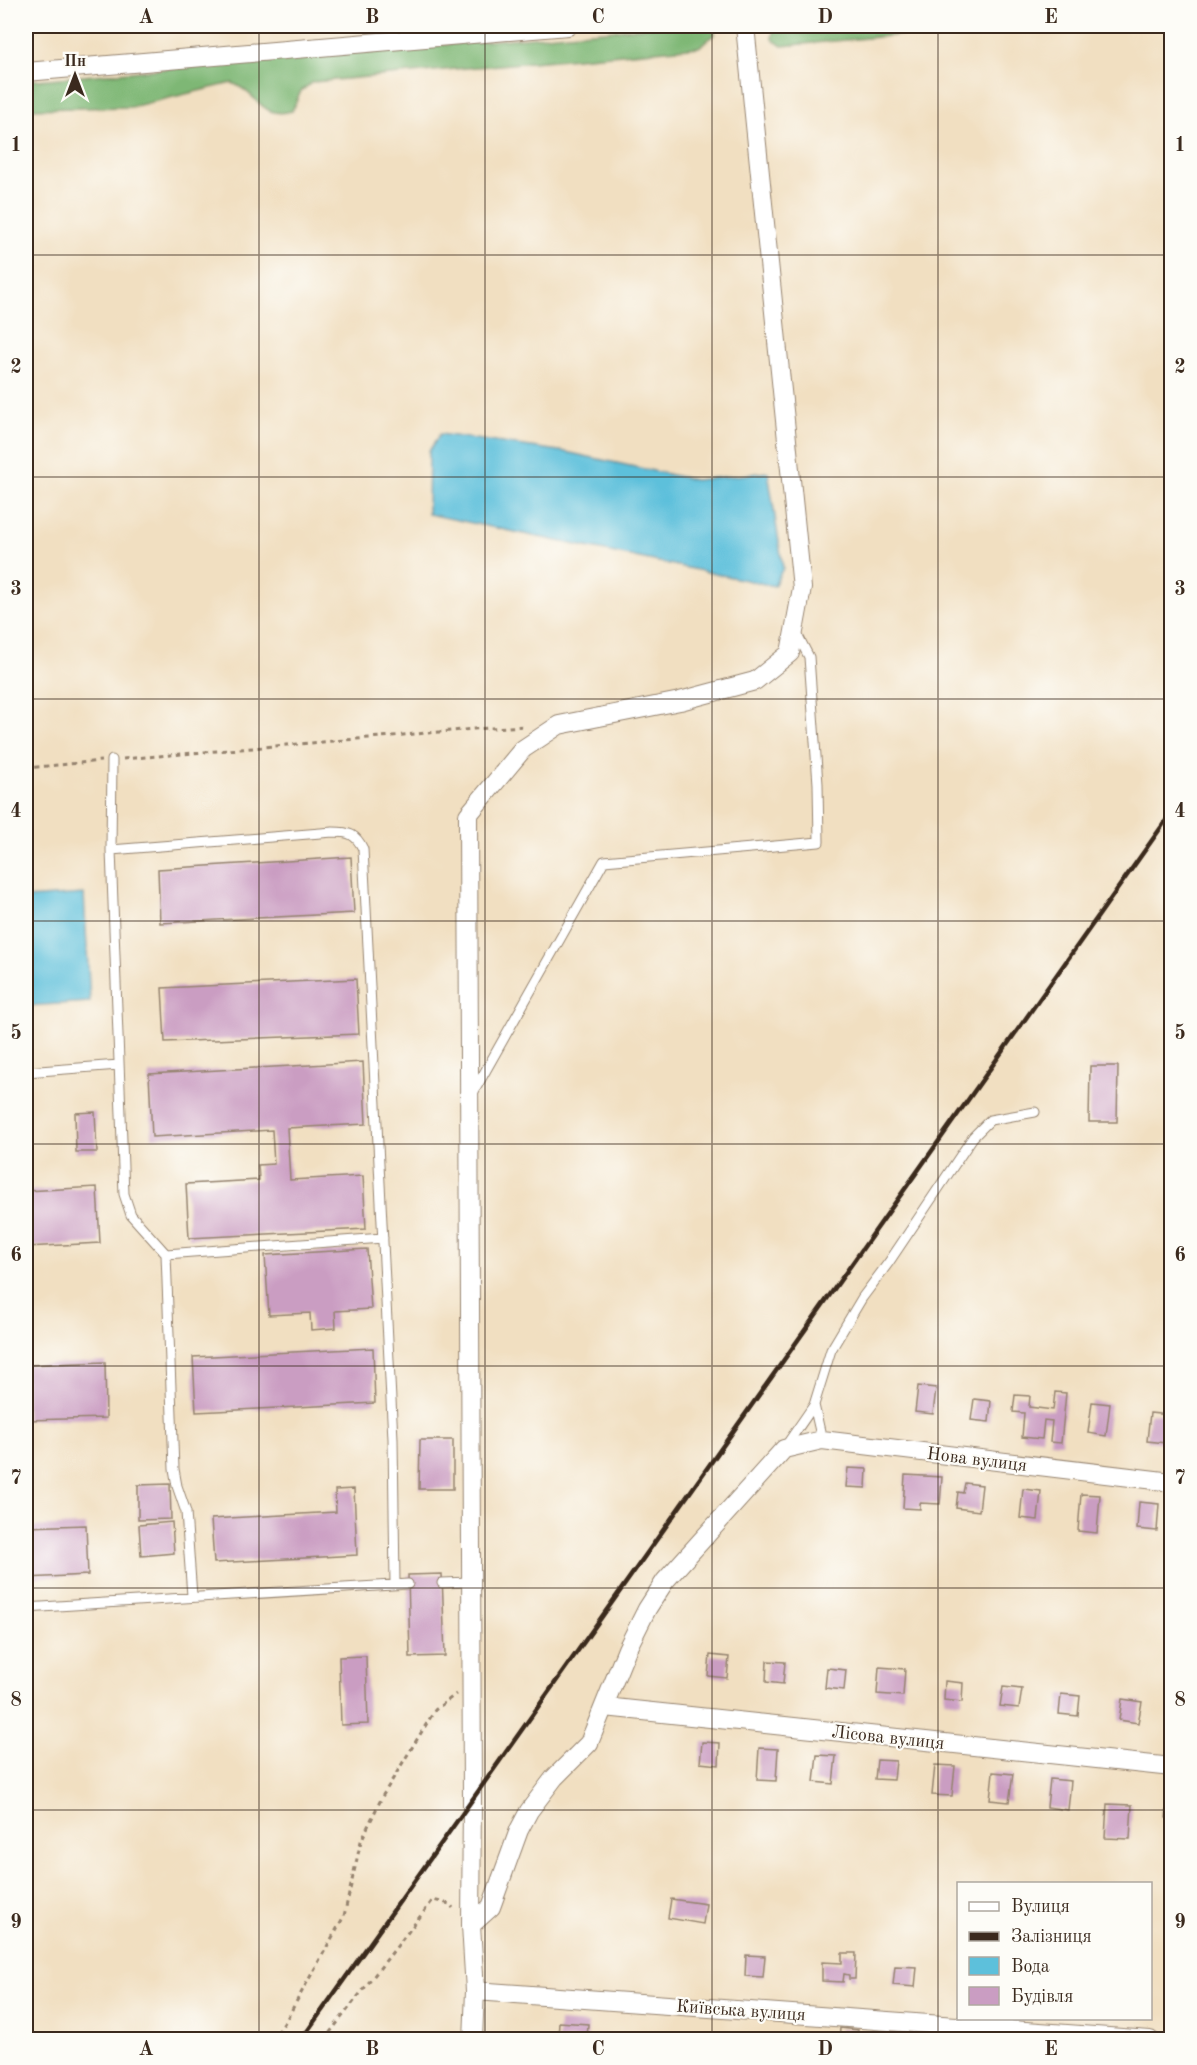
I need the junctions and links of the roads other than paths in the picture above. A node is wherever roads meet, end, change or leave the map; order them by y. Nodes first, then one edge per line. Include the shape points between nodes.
1 (568, 26) edge
2 (745, 26) edge
3 (26, 72) edge
4 (794, 630) junction
5 (112, 760) road end
6 (111, 850) junction
7 (119, 1065) junction
8 (26, 1072) edge
9 (469, 1100) junction
10 (1035, 1112) dead end
11 (383, 1238) junction
12 (166, 1254) junction
13 (814, 1405) junction
14 (822, 1440) junction
15 (784, 1449) junction
16 (1172, 1482) edge
17 (471, 1582) junction
18 (442, 1583) dead end
19 (395, 1584) junction
20 (408, 1584) dead end
21 (192, 1596) junction
22 (26, 1608) edge
23 (604, 1707) junction
24 (1172, 1767) edge
25 (471, 1925) junction
26 (475, 1991) junction
27 (473, 2040) edge
28 (1150, 2040) edge

1 - 3 street
2 - 4 street via 802,588
4 - 9 street via 790,653 755,681 680,701 559,725 523,749 468,815
4 - 9 lane via 809,657 819,842 604,861
5 - 6 lane
6 - 7 lane
6 - 11 lane via 333,832 349,832 358,838 363,849
7 - 8 lane
7 - 12 lane via 124,1194 131,1215
9 - 17 street
10 - 13 lane via 990,1120 973,1137 862,1298 831,1350
11 - 12 lane
11 - 19 lane via 393,1439
12 - 21 lane via 174,1469 186,1512
13 - 14 lane
13 - 15 lane
14 - 15 street, Нова вулиця
14 - 16 street, Нова вулиця
15 - 23 street via 665,1581 627,1649
17 - 18 lane
17 - 25 street
19 - 20 lane
19 - 21 lane
21 - 22 lane
23 - 24 street, Лісова вулиця
23 - 25 street via 589,1743 554,1778 529,1811 491,1907
25 - 26 street
26 - 27 street
26 - 28 street, Київська вулиця

